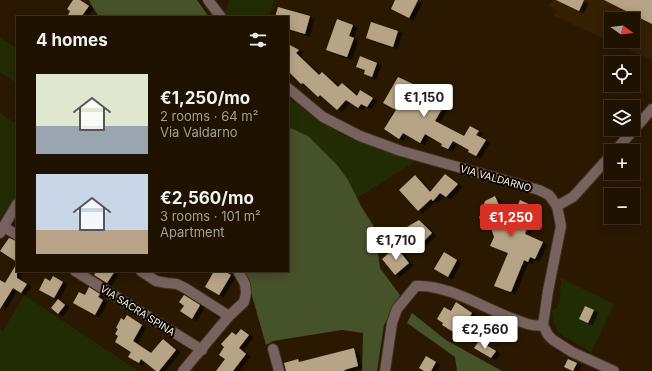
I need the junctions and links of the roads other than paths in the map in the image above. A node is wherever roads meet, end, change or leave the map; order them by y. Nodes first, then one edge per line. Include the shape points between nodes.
1 (208, 0) edge
2 (220, 16) edge
3 (289, 89) edge
4 (652, 109) edge
5 (621, 144) edge
6 (604, 163) edge
7 (16, 206) edge
8 (558, 206) junction
9 (2, 230) edge
10 (16, 235) edge
11 (77, 272) edge
12 (142, 272) edge
13 (239, 272) edge
14 (229, 316) junction
15 (543, 325) junction
16 (273, 348) dead end
17 (202, 350) junction
18 (183, 371) edge
19 (279, 371) edge
20 (385, 371) edge
21 (614, 371) edge

1 - 2 street
3 - 8 street, VIA VALDARNO via 323,116 360,136 401,151 539,190
4 - 5 street
6 - 8 street via 573,197
7 - 9 street
8 - 15 street via 561,226
9 - 10 street
11 - 17 street, VIA SACRA SPINA
12 - 14 street via 156,281 177,284 185,288
13 - 14 street via 245,284 246,293 244,302
14 - 17 street
15 - 20 street via 533,326 436,287 416,286 396,309
15 - 21 street via 553,340 572,352
16 - 19 street
17 - 18 street

